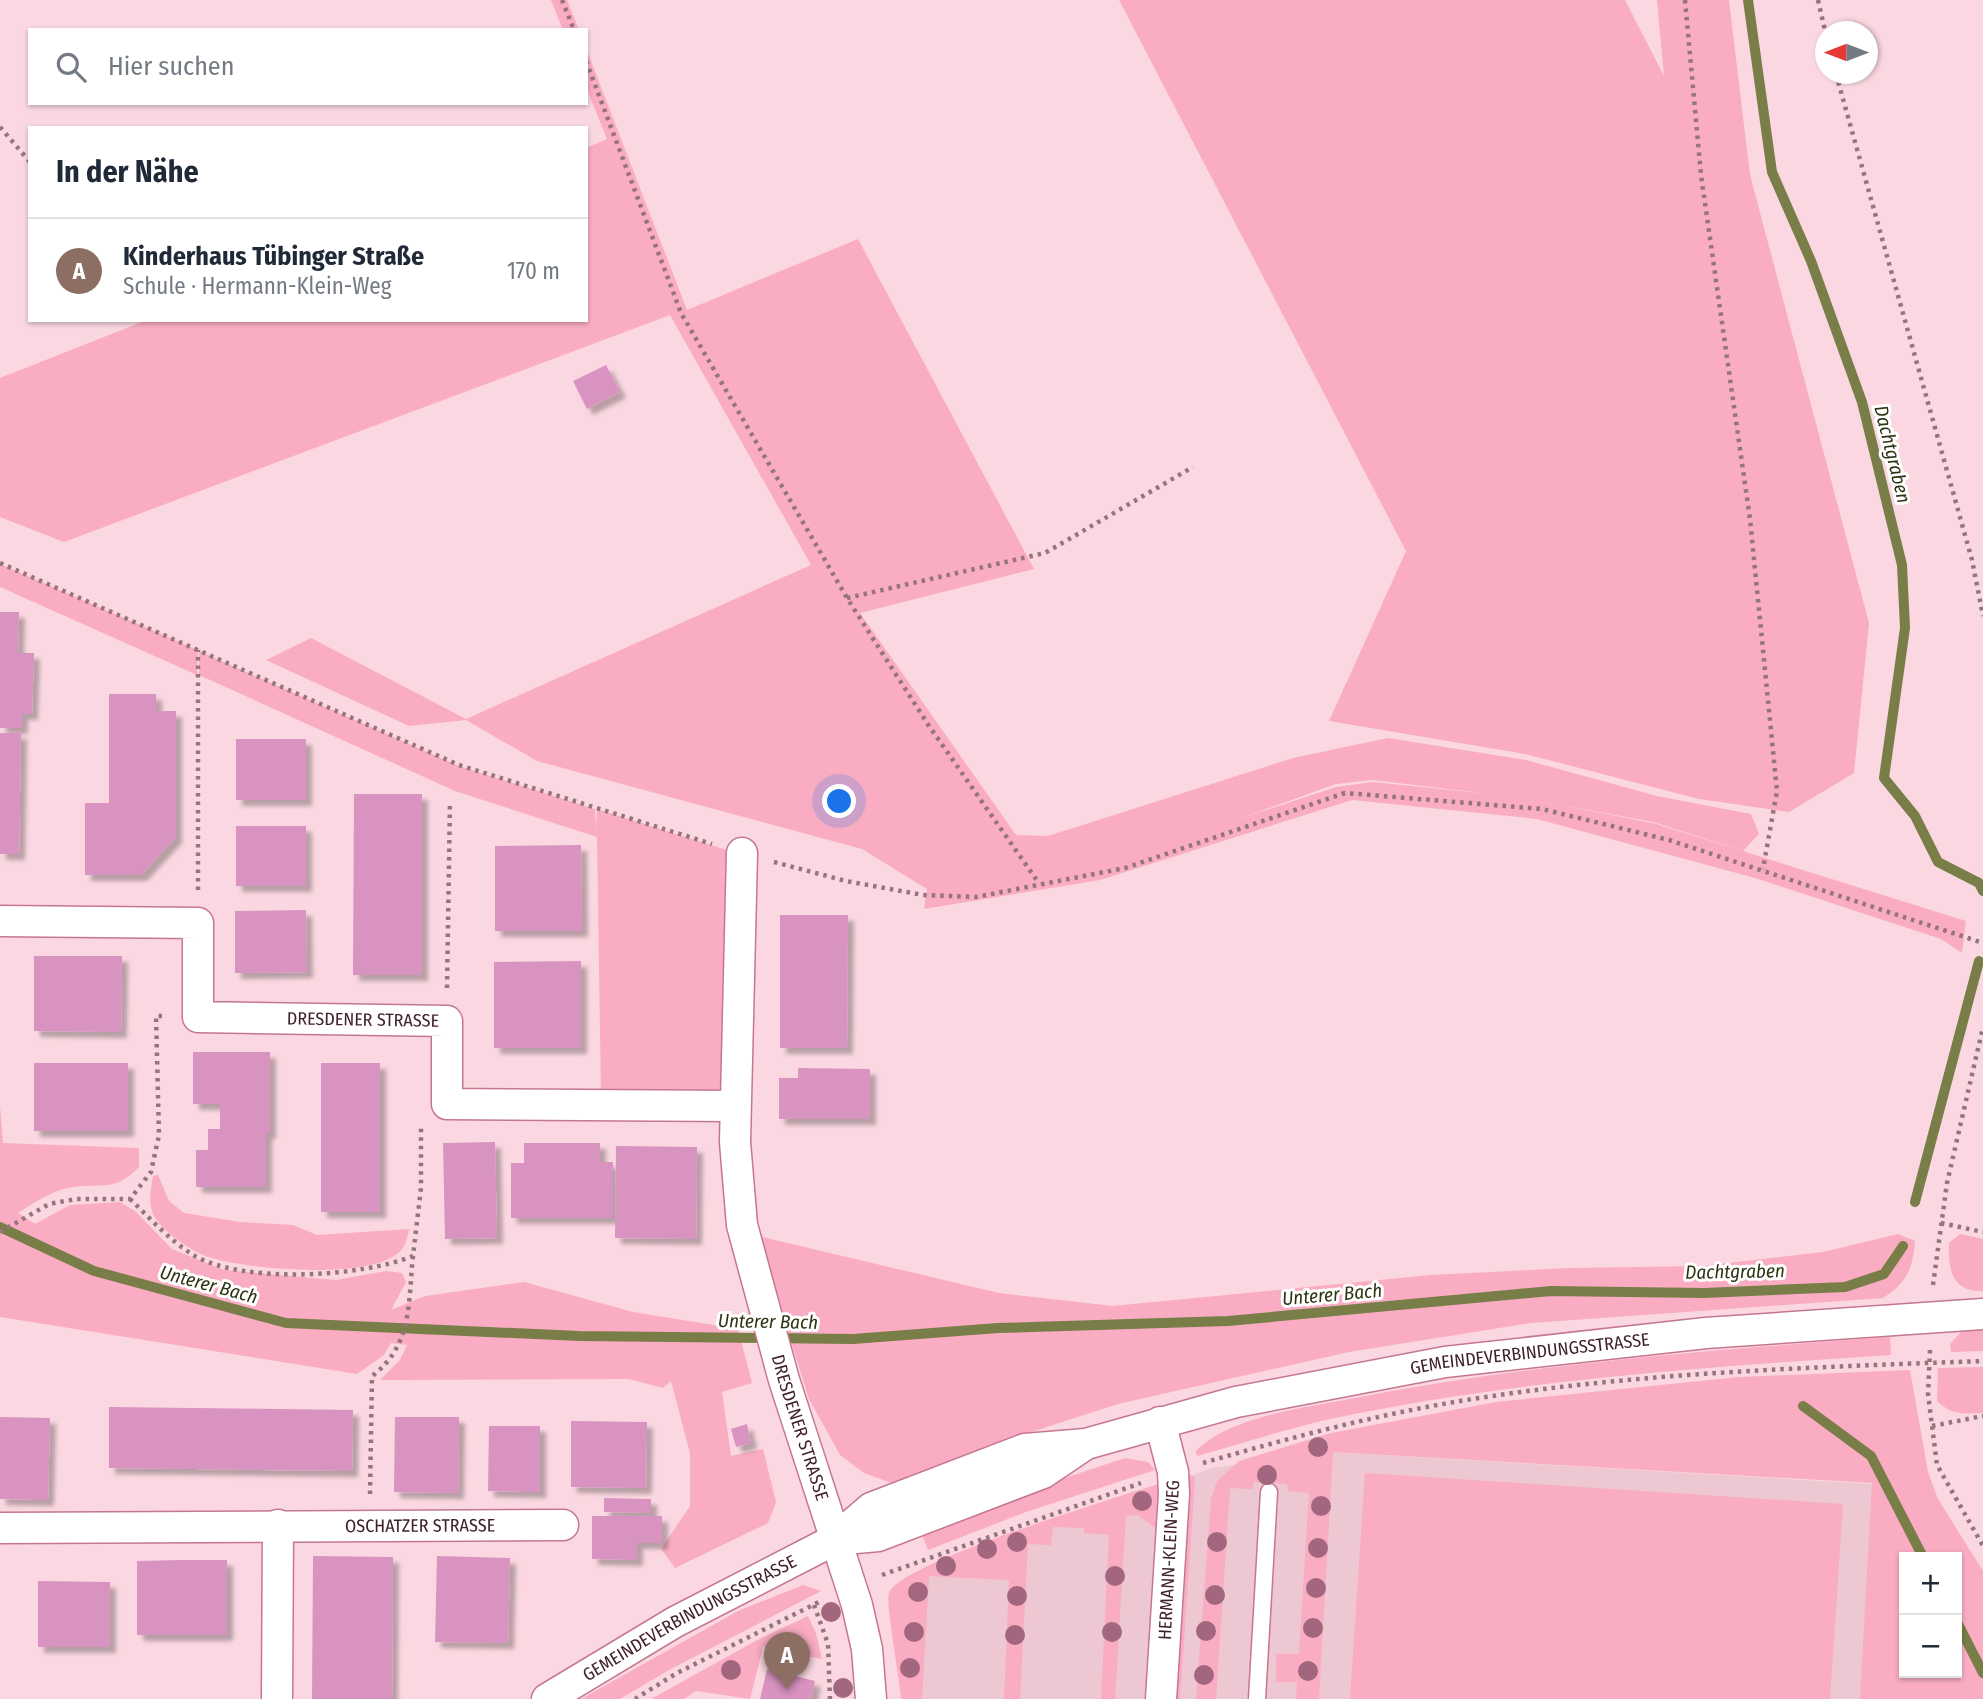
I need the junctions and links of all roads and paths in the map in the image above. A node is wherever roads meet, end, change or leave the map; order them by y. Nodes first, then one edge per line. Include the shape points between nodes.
1 (562, 0) edge
2 (1685, 0) edge
3 (1818, 0) edge
4 (1822, 21) edge
5 (573, 28) edge
6 (588, 66) edge
7 (1839, 84) edge
8 (0, 127) edge
9 (28, 160) edge
10 (1193, 467) dead end
11 (0, 563) edge
12 (847, 598) junction
13 (1983, 616) edge
14 (198, 650) junction
15 (450, 801) dead end
16 (742, 853) joint
17 (787, 866) dead end
18 (1763, 869) junction
19 (1038, 882) junction
20 (0, 922) edge
21 (198, 923) junction
22 (1983, 943) edge
23 (198, 1017) junction
24 (447, 1021) junction
25 (1983, 1027) edge
26 (447, 1104) junction
27 (735, 1106) junction
28 (130, 1199) junction
29 (1941, 1223) junction
30 (0, 1232) edge
31 (1983, 1232) edge
32 (413, 1256) junction
33 (1983, 1314) edge
34 (1931, 1316) junction
35 (1983, 1361) edge
36 (1929, 1363) junction
37 (1983, 1416) edge
38 (1160, 1422) junction
39 (1932, 1426) junction
40 (1173, 1472) junction
41 (1269, 1492) dead end
42 (278, 1525) junction
43 (369, 1525) junction
44 (564, 1525) dead end
45 (0, 1528) edge
46 (834, 1540) junction
47 (1983, 1546) edge
48 (851, 1587) junction
49 (814, 1605) junction
50 (277, 1699) edge
51 (547, 1699) edge
52 (635, 1699) edge
53 (830, 1699) edge
54 (871, 1699) edge
55 (1161, 1699) edge
56 (1257, 1699) edge

1 - 5 path
2 - 18 path via 1701,175 1750,519 1777,791
3 - 4 path
6 - 12 path via 681,313
7 - 13 path via 1972,560
8 - 9 path
10 - 12 path via 1045,553
11 - 14 path
12 - 19 path
14 - 16 path via 458,765
14 - 21 path
15 - 24 path
16 - 27 street, DRESDENER STRASSE
17 - 19 path via 923,895 976,897
18 - 19 path via 1542,809 1345,793 1125,868
18 - 22 path
20 - 21 street
21 - 23 street
23 - 24 street, DRESDENER STRASSE
23 - 28 path via 156,1016 159,1135 151,1172
24 - 26 street, DRESDENER STRASSE
25 - 29 path
26 - 27 street
26 - 32 path via 422,1104 421,1188
27 - 46 street, DRESDENER STRASSE via 742,1225
28 - 30 path via 49,1204
28 - 32 path via 196,1256 222,1265 316,1275 378,1268
29 - 31 path
29 - 34 path
32 - 43 path via 400,1347 372,1376
33 - 34 street, GEMEINDEVERBINDUNGSSTRASSE
34 - 36 path
34 - 38 street, GEMEINDEVERBINDUNGSSTRASSE via 1665,1337 1445,1362 1236,1402
35 - 36 path
36 - 39 path
36 - 40 path via 1675,1377 1487,1396 1330,1426
37 - 39 path
38 - 40 street, HERMANN-KLEIN-WEG
38 - 46 street, GEMEINDEVERBINDUNGSSTRASSE via 1086,1444 1044,1473 878,1536
39 - 47 path via 1937,1465
40 - 48 path
40 - 55 street, HERMANN-KLEIN-WEG
41 - 56 lane
42 - 43 street, OSCHATZER STRASSE
42 - 45 street, OSCHATZER STRASSE
42 - 50 street
43 - 44 street, OSCHATZER STRASSE
46 - 48 street
46 - 51 street, GEMEINDEVERBINDUNGSSTRASSE via 675,1622
48 - 49 path
48 - 54 street via 867,1648
49 - 52 path
49 - 53 path via 828,1644

